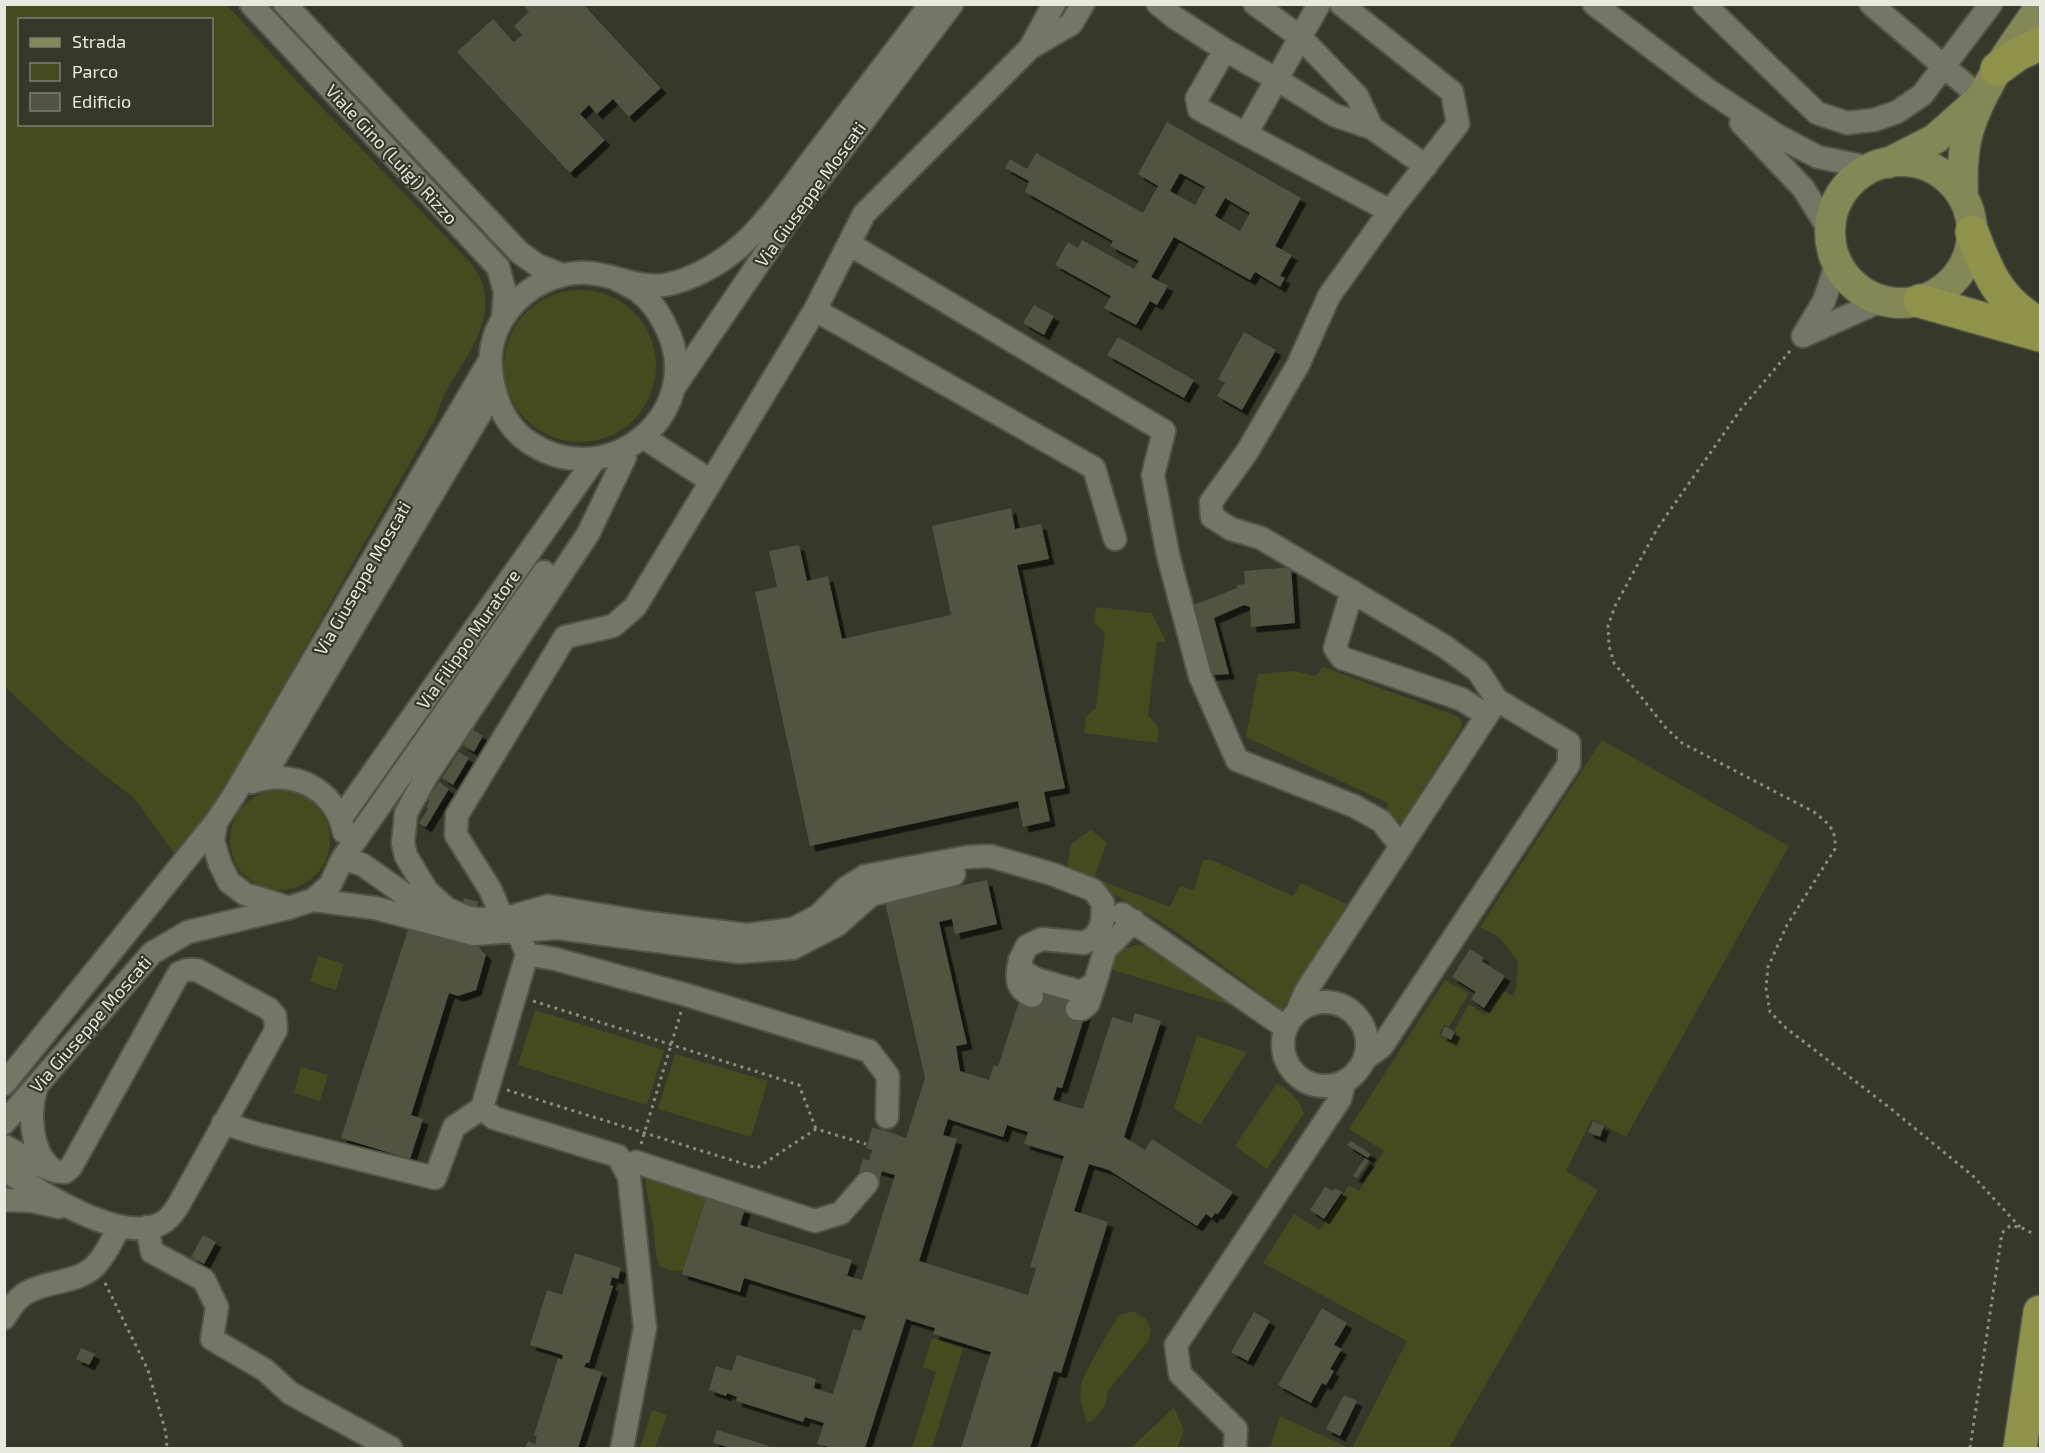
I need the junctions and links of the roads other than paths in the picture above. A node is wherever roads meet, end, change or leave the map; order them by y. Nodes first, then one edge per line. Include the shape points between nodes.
1 (252, 4) edge
2 (285, 4) edge
3 (931, 4) edge
4 (952, 4) edge
5 (1054, 4) edge
6 (1083, 4) edge
7 (1143, 4) edge
8 (1256, 4) edge
9 (1319, 4) edge
10 (1341, 4) edge
11 (1593, 4) edge
12 (1704, 4) edge
13 (1871, 4) edge
14 (1992, 4) edge
15 (2040, 7) edge
16 (1166, 11) edge
17 (1300, 37) junction
18 (2040, 44) edge
19 (1030, 48) junction
20 (1225, 50) junction
21 (1944, 66) junction
22 (1997, 69) junction
23 (1276, 79) junction
24 (1708, 90) junction
25 (1981, 98) junction
26 (1372, 128) junction
27 (1246, 134) junction
28 (1426, 165) junction
29 (1880, 165) junction
30 (1963, 197) junction
31 (1390, 211) junction
32 (1830, 231) junction
33 (1972, 232) junction
34 (849, 244) junction
35 (1837, 262) junction
36 (562, 275) junction
37 (616, 279) junction
38 (1881, 301) junction
39 (1920, 301) junction
40 (815, 310) junction
41 (503, 317) junction
42 (2040, 324) edge
43 (2040, 335) edge
44 (490, 360) junction
45 (674, 387) junction
46 (493, 392) junction
47 (633, 447) junction
48 (595, 459) junction
49 (711, 481) junction
50 (1115, 539) dead end
51 (1352, 591) junction
52 (1492, 707) junction
53 (263, 778) junction
54 (234, 795) junction
55 (341, 818) junction
56 (216, 822) junction
57 (1401, 846) junction
58 (343, 858) junction
59 (313, 900) junction
60 (1103, 903) junction
61 (288, 908) junction
62 (457, 914) junction
63 (1134, 921) junction
64 (510, 925) junction
65 (527, 954) junction
66 (1020, 960) junction
67 (1095, 983) junction
68 (1032, 996) tunnel mouth
69 (1077, 1009) dead end
70 (1292, 1020) junction
71 (1366, 1059) junction
72 (38, 1083) junction
73 (1344, 1083) junction
74 (4, 1084) edge
75 (482, 1108) junction
76 (887, 1117) tunnel mouth
77 (4, 1123) edge
78 (224, 1123) junction
79 (4, 1146) edge
80 (630, 1165) junction
81 (4, 1170) edge
82 (61, 1172) junction
83 (867, 1183) tunnel mouth
84 (4, 1200) edge
85 (76, 1210) junction
86 (119, 1226) junction
87 (147, 1227) junction
88 (2040, 1312) edge
89 (4, 1318) edge
90 (391, 1449) edge
91 (622, 1449) edge
92 (1235, 1449) edge
93 (2020, 1449) edge

1 - 41 street, Viale Gino (Luigi) Rizzo via 498,267 505,292
2 - 36 street, Viale Gino (Luigi) Rizzo via 519,252
3 - 37 street, Via Giuseppe Moscati via 776,207 740,247 716,264 665,285
4 - 45 street, Via Giuseppe Moscati via 789,219
5 - 19 street
6 - 19 street via 1071,24
7 - 16 street
8 - 17 street
9 - 17 street
10 - 28 street via 1452,92 1458,124
11 - 24 street
12 - 21 street via 1817,112 1848,123 1897,112 1922,95
13 - 21 street
14 - 21 street
15 - 22 main road
16 - 20 street
17 - 23 street
17 - 26 street via 1357,96
18 - 22 highway
19 - 34 street via 864,214
20 - 23 street
20 - 27 street via 1197,98 1199,109
21 - 25 street
22 - 25 main road
23 - 26 street via 1335,115
23 - 27 street
24 - 29 street via 1818,157
24 - 32 street via 1803,188
25 - 29 main road via 1935,139
25 - 30 main road via 1968,133 1962,168
26 - 28 street
27 - 31 street
28 - 31 street
29 - 30 main road via 1905,161 1923,165 1939,172
29 - 32 main road via 1855,178 1842,193 1833,211
30 - 33 main road
31 - 51 street via 1329,296 1299,365 1247,452 1211,502 1212,517 1231,529 1261,538
32 - 35 main road
33 - 39 main road via 1963,268 1937,294
33 - 42 highway via 1982,262 2001,295
34 - 40 street
34 - 57 street via 1164,430 1153,475 1168,555 1200,676 1237,760 1354,806 1381,821
35 - 38 main road via 1847,279
35 - 38 street via 1824,300 1803,336
36 - 37 street, Via Giuseppe Moscati via 589,273
36 - 41 street, Via Giuseppe Moscati via 519,298
37 - 45 street, Via Giuseppe Moscati via 639,292 658,310 670,334 676,360
38 - 39 main road
39 - 43 highway
40 - 49 street
40 - 50 street via 1094,468
41 - 44 street, Via Giuseppe Moscati
44 - 46 street, Via Giuseppe Moscati
44 - 54 street, Via Giuseppe Moscati
45 - 47 street, Via Giuseppe Moscati via 657,423
46 - 48 street, Via Giuseppe Moscati via 504,416 528,442 569,459
46 - 53 street
47 - 48 street, Via Giuseppe Moscati
47 - 49 street
47 - 58 street, Via Giuseppe Moscati
47 - 62 street via 588,534 427,775 406,813 406,856 427,891
48 - 55 street, Via Filippo Muratore
49 - 64 street via 635,607 614,627 565,637 457,815 456,835
51 - 52 street via 1478,671
51 - 52 street via 1335,648 1342,658
52 - 57 street
52 - 71 street via 1569,743 1569,764 1382,1046
53 - 54 street, Via Giuseppe Moscati
53 - 55 street via 294,779 315,788
54 - 56 street, Via Giuseppe Moscati
55 - 58 street, Via Giuseppe Moscati
56 - 61 street via 213,841 229,882 245,894
56 - 74 street, Via Giuseppe Moscati
57 - 70 street via 1306,991
58 - 59 street, Via Giuseppe Moscati via 330,885
58 - 62 street via 363,866 404,894
59 - 61 street, Via Giuseppe Moscati
59 - 64 street via 375,908 474,934
60 - 63 street
60 - 64 street via 1093,890 990,856 865,876 846,888 818,916 793,929 747,935 548,906
60 - 66 street via 1102,923 1096,936 1084,943 1042,939 1027,946
61 - 72 street, Via Giuseppe Moscati via 188,932 152,953
62 - 64 street
63 - 67 street via 1106,950
63 - 70 street
64 - 65 street
65 - 75 street
65 - 76 street via 687,995 869,1051 888,1076
66 - 67 street via 1023,971 1036,979 1081,992
66 - 68 street via 1019,986
67 - 69 street via 1088,1004
70 - 71 street via 1309,1005 1323,1002 1349,1009 1366,1031
70 - 73 street via 1283,1042 1291,1070 1315,1086
71 - 73 street via 1354,1077
72 - 77 street, Via Giuseppe Moscati
72 - 82 street via 33,1103 35,1134 47,1166
73 - 92 street via 1340,1099 1176,1344 1180,1374 1236,1429
75 - 78 street via 454,1127 435,1178
75 - 80 street via 494,1119 618,1156
78 - 82 street via 276,1030 275,1016 197,970 187,969 179,973 72,1167
78 - 87 street via 170,1217
79 - 82 street via 42,1167
80 - 83 street via 815,1221 841,1213
80 - 91 street via 645,1328
81 - 85 street
82 - 85 street
84 - 85 street
85 - 86 street
86 - 87 street
86 - 89 street via 94,1267 73,1279 25,1294
87 - 90 street via 152,1252 204,1280 217,1307 213,1339 265,1370 290,1393
88 - 93 highway

